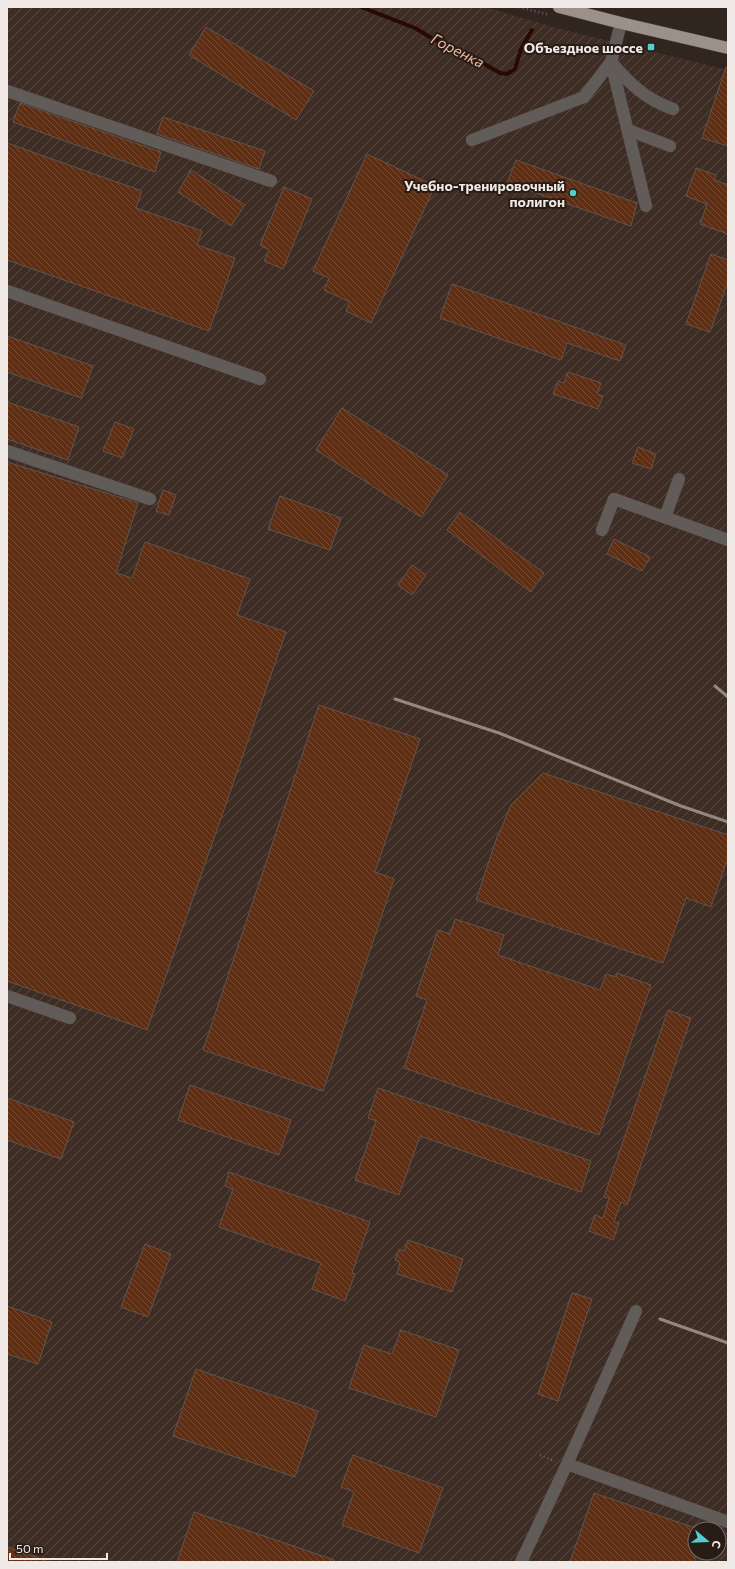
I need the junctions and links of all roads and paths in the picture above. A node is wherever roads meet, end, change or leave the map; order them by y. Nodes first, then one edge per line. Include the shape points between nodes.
1 (559, 7) edge
2 (621, 23) junction
3 (728, 48) edge
4 (611, 62) junction
5 (7, 91) edge
6 (672, 109) dead end
7 (628, 130) junction
8 (472, 140) dead end
9 (670, 146) dead end
10 (271, 181) dead end
11 (646, 206) dead end
12 (7, 291) edge
13 (260, 379) dead end
14 (7, 451) edge
15 (679, 479) dead end
16 (150, 499) dead end
17 (665, 517) junction
18 (602, 530) dead end
19 (728, 540) edge
20 (7, 996) edge
21 (70, 1018) dead end
22 (636, 1311) dead end
23 (540, 1455) dead end
24 (567, 1464) junction
25 (551, 1468) dead end
26 (728, 1522) edge
27 (521, 1562) edge

1 - 2 main road
2 - 3 main road
2 - 4 lane
4 - 6 lane via 630,84 647,98
4 - 7 lane
4 - 8 lane via 584,97
5 - 10 lane
7 - 9 lane
7 - 11 lane
12 - 13 lane
14 - 16 lane
15 - 17 lane
17 - 18 lane via 614,499
17 - 19 lane
20 - 21 lane
22 - 24 lane
23 - 25 path via 554,1461
24 - 26 lane
24 - 27 lane

